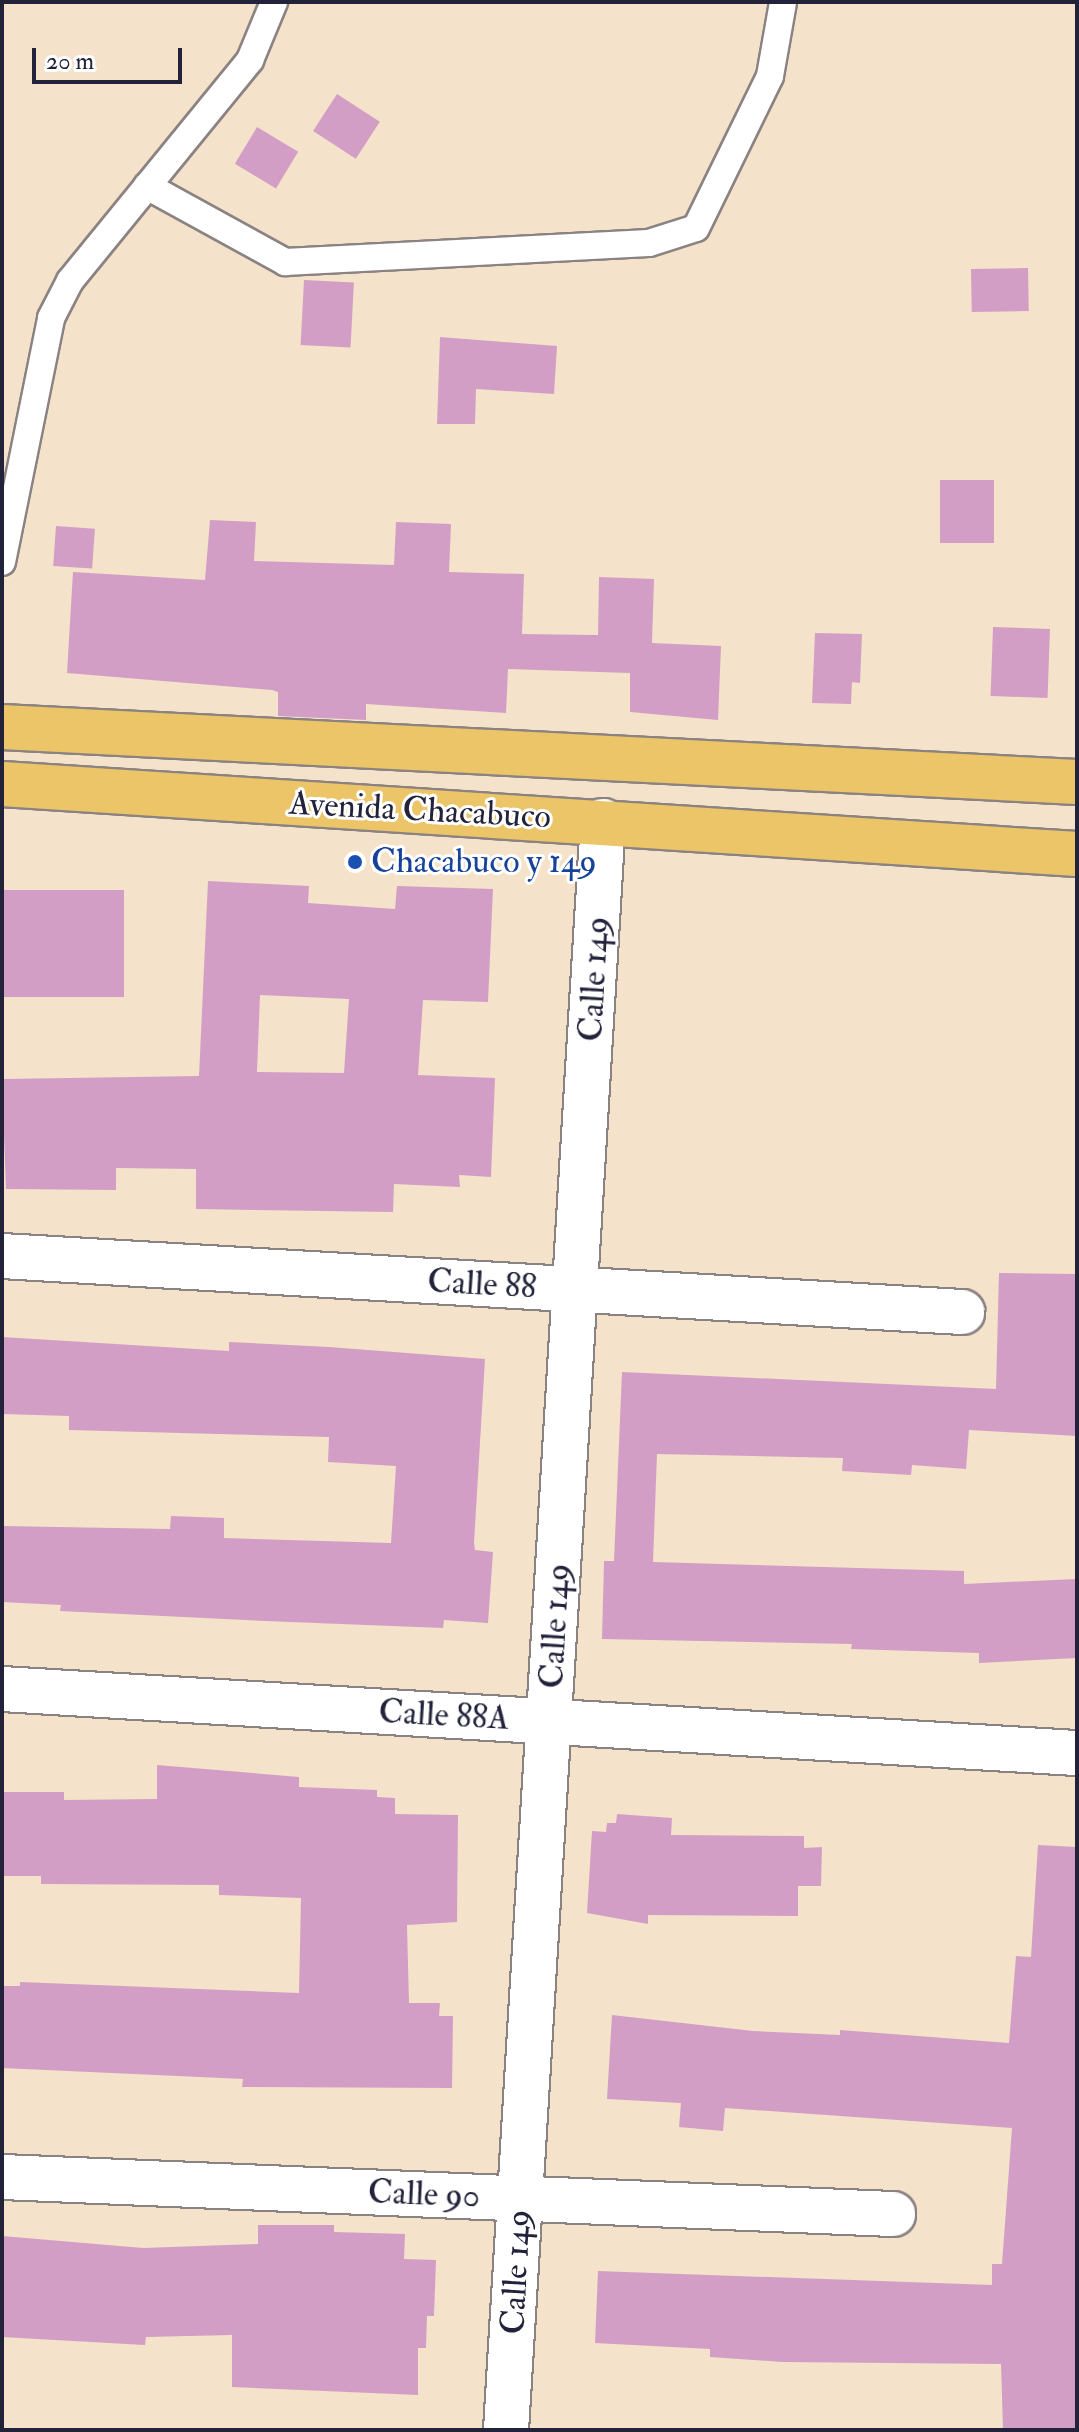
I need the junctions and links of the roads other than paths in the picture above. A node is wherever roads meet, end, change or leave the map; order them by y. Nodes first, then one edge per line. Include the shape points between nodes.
1 (274, 2) edge
2 (783, 2) edge
3 (147, 186) junction
4 (2, 562) edge
5 (2, 727) edge
6 (1077, 782) edge
7 (2, 784) edge
8 (603, 821) junction
9 (1077, 854) edge
10 (2, 1256) edge
11 (575, 1289) junction
12 (962, 1312) dead end
13 (2, 1689) edge
14 (549, 1721) junction
15 (1077, 1753) edge
16 (2, 2177) edge
17 (520, 2198) junction
18 (893, 2214) dead end
19 (506, 2430) edge

1 - 3 lane via 250,60
2 - 3 lane via 770,76 696,228 649,243 285,262
3 - 4 lane via 70,281 51,318
5 - 6 main road, Avenida Chacabuco
7 - 8 main road, Avenida Chacabuco
8 - 9 main road, Avenida Chacabuco
8 - 11 street, Calle 149
10 - 11 street, Calle 88
11 - 12 street, Calle 88
11 - 14 street, Calle 149
13 - 14 street, Calle 88A
14 - 15 street, Calle 88A
14 - 17 street, Calle 149
16 - 17 street, Calle 90
17 - 18 street, Calle 90
17 - 19 street, Calle 149

